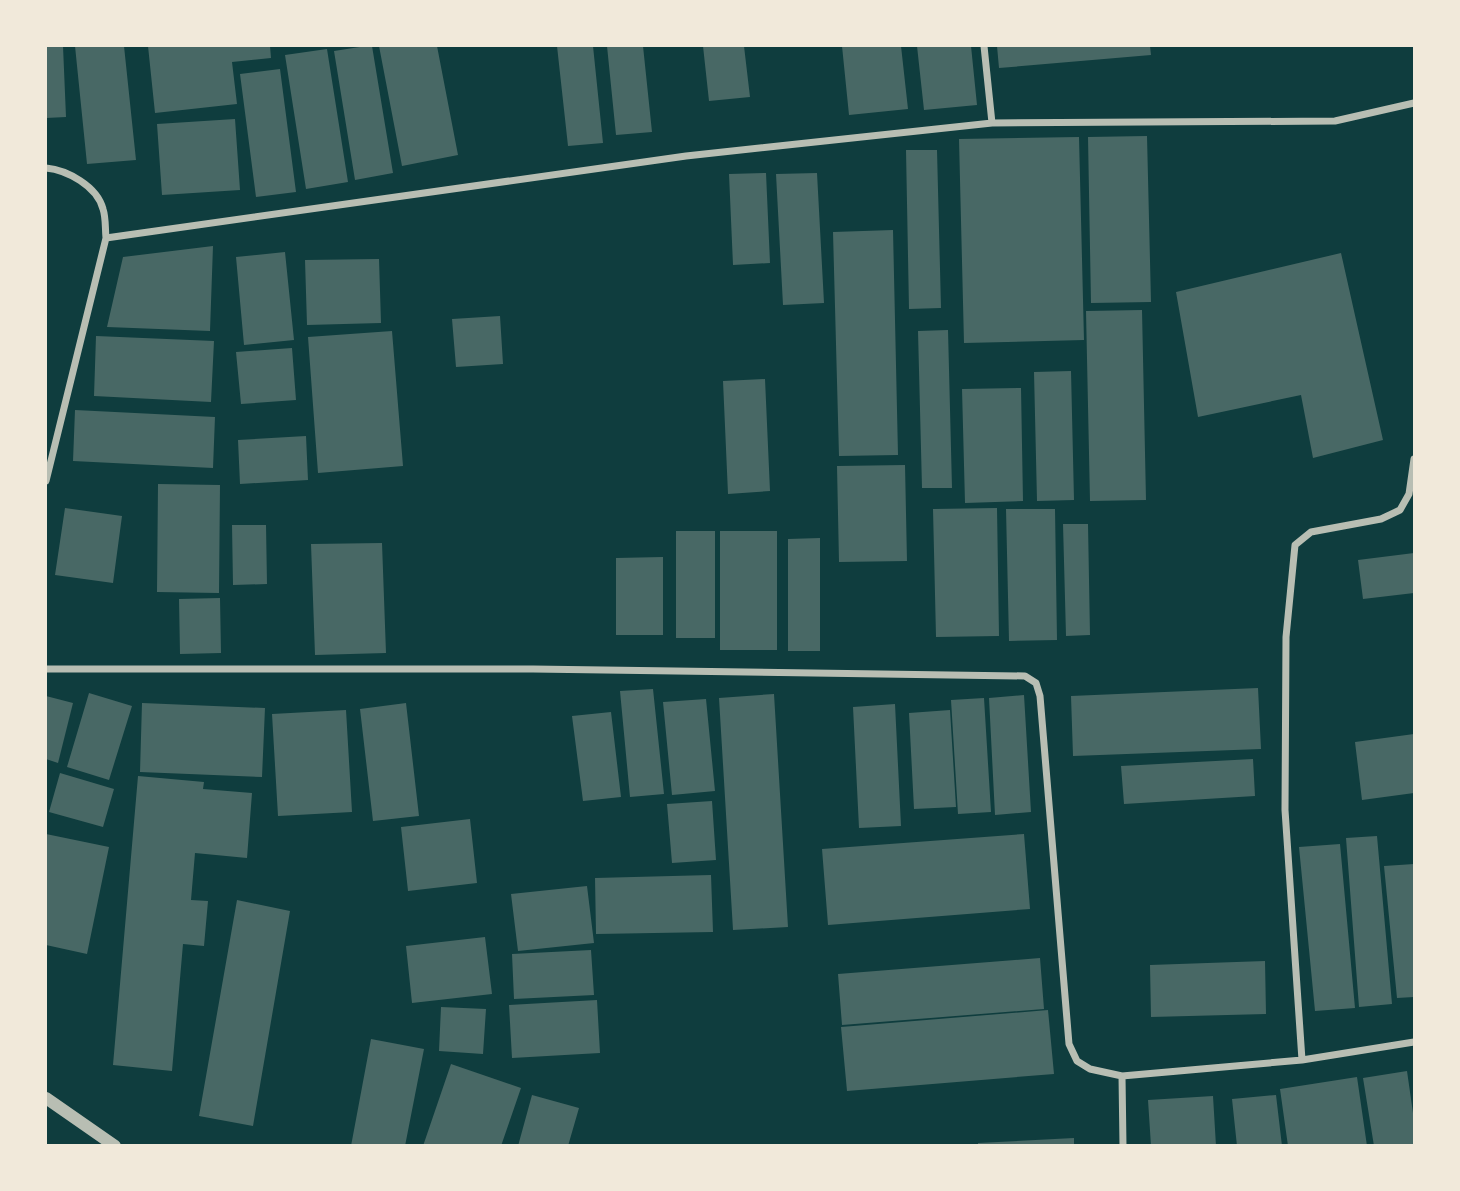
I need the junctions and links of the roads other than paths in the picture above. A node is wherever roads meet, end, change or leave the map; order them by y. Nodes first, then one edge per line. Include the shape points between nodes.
1 (984, 46) edge
2 (1415, 103) edge
3 (992, 122) junction
4 (46, 168) edge
5 (106, 237) junction
6 (1415, 459) edge
7 (46, 481) edge
8 (46, 668) edge
9 (1415, 1042) edge
10 (1302, 1060) junction
11 (1122, 1076) junction
12 (46, 1098) edge
13 (115, 1146) edge
14 (1123, 1146) edge

1 - 3 street
2 - 3 street via 1335,121
3 - 5 street via 686,156
4 - 5 street via 87,184 103,207
5 - 7 street
6 - 10 street via 1409,494 1400,510 1381,519 1311,532 1295,545 1286,637 1285,810
8 - 11 street via 1025,676 1036,683 1040,696 1069,1044 1077,1061 1090,1069
9 - 10 street
10 - 11 street
11 - 14 street
12 - 13 street

